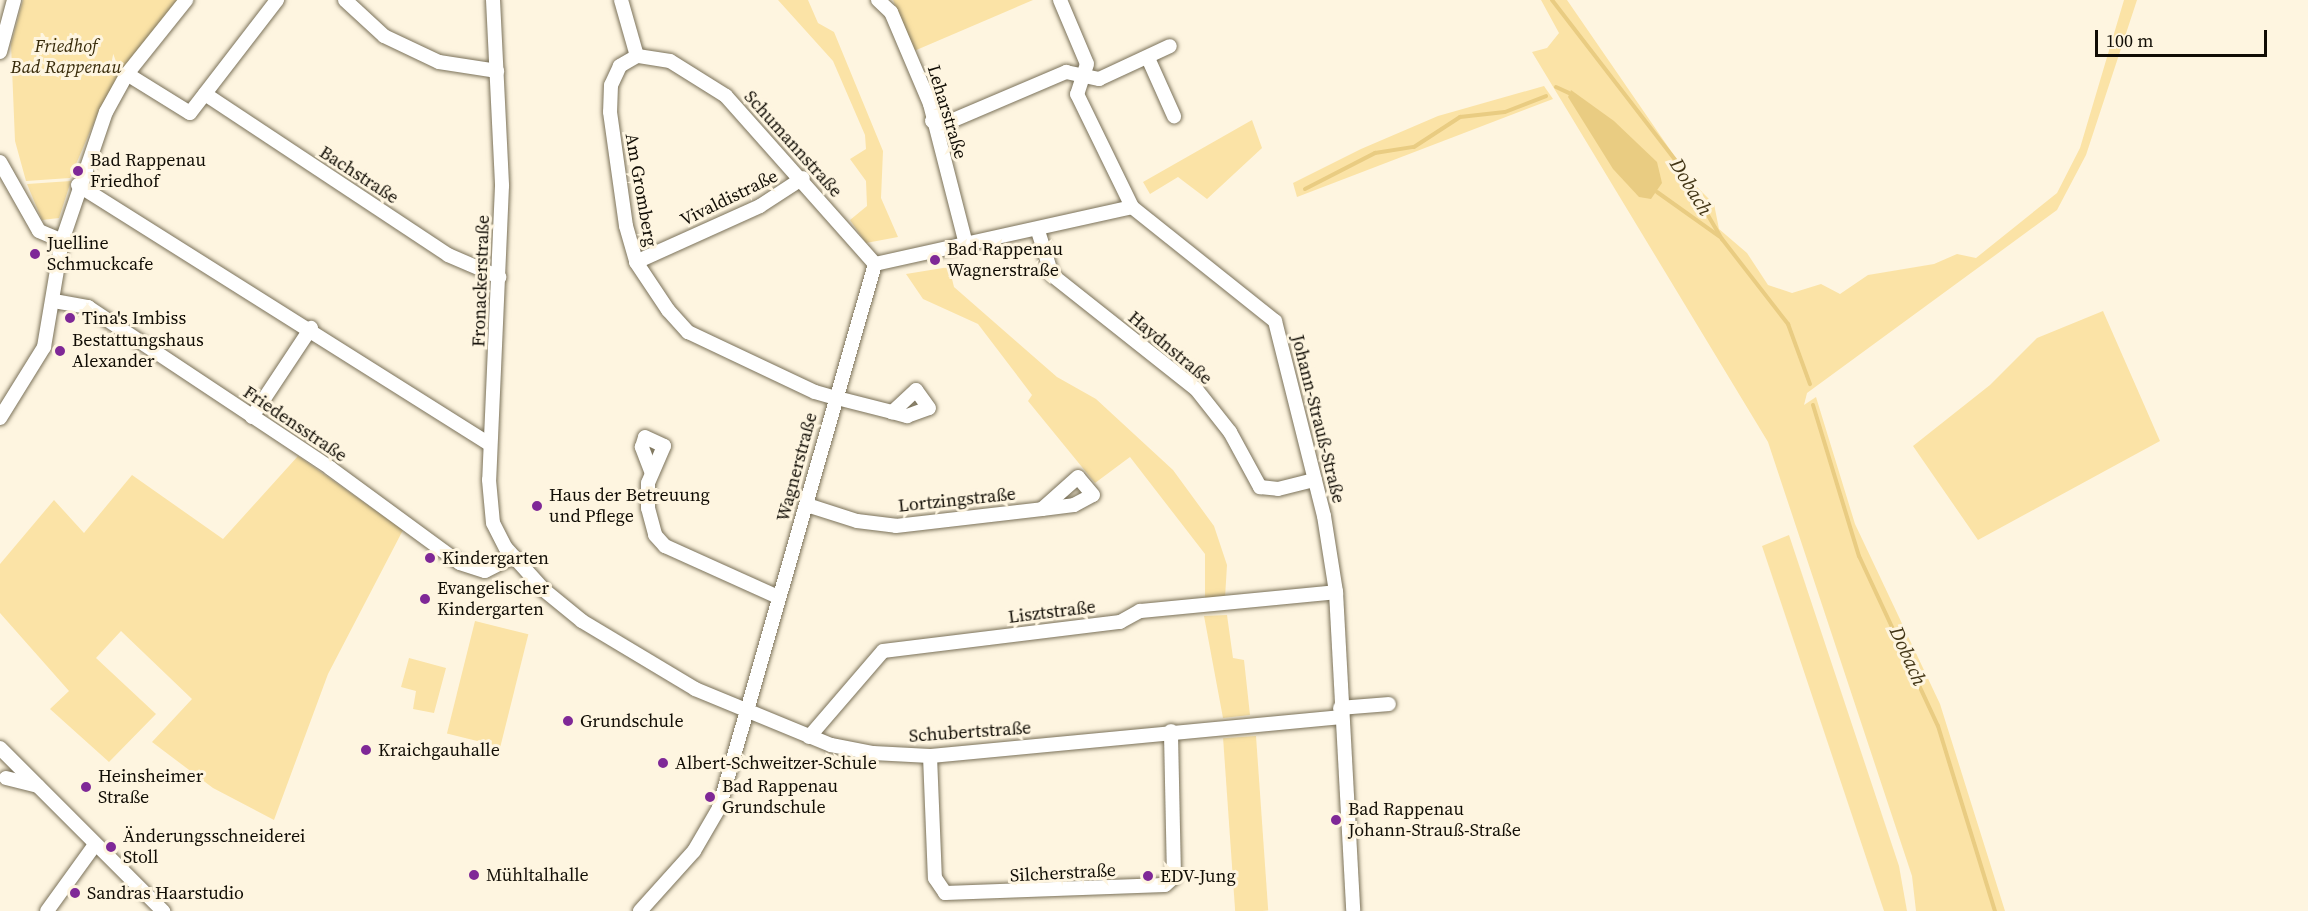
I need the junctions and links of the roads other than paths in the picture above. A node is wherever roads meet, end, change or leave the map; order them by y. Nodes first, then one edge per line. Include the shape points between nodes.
1 (14, 0) edge
2 (186, 0) edge
3 (277, 0) edge
4 (345, 0) edge
5 (493, 0) edge
6 (621, 0) edge
7 (878, 0) edge
8 (1060, 0) edge
9 (1170, 46) dead end
10 (0, 52) edge
11 (637, 56) junction
12 (1148, 58) junction
13 (497, 71) junction
14 (127, 74) junction
15 (1082, 76) junction
16 (205, 94) junction
17 (1174, 116) dead end
18 (932, 121) junction
19 (0, 162) edge
20 (803, 178) junction
21 (78, 185) junction
22 (1132, 207) junction
23 (1038, 231) junction
24 (62, 241) junction
25 (966, 244) junction
26 (636, 262) junction
27 (875, 264) junction
28 (499, 277) junction
29 (54, 301) junction
30 (311, 328) junction
31 (833, 397) junction
32 (892, 412) dead end
33 (252, 417) junction
34 (0, 418) edge
35 (489, 443) junction
36 (651, 471) dead end
37 (1315, 480) junction
38 (807, 505) junction
39 (1042, 509) dead end
40 (513, 557) junction
41 (1336, 592) junction
42 (778, 597) junction
43 (1389, 704) dead end
44 (748, 711) junction
45 (1340, 712) junction
46 (1171, 732) junction
47 (809, 737) junction
48 (0, 748) edge
49 (930, 756) junction
50 (11, 759) junction
51 (3, 779) edge
52 (40, 787) junction
53 (94, 846) junction
54 (1352, 909) edge
55 (47, 911) edge
56 (163, 911) edge
57 (640, 911) edge

1 - 10 street
2 - 14 street
3 - 16 street
4 - 13 street via 384,36 439,62
5 - 13 street, Fronackerstraße
6 - 11 street
7 - 18 street, Leharstraße via 891,12
8 - 15 street, Johann-Strauß-Straße via 1087,64
9 - 12 street
11 - 20 street, Schumannstraße via 670,61 699,76 757,126
11 - 26 street, Am Gromberg via 620,66 611,85 610,112 626,226
12 - 15 street via 1099,80
12 - 17 street
13 - 28 street, Fronackerstraße
14 - 16 street via 190,113
14 - 21 street
15 - 18 street via 1066,72 944,124
15 - 22 street, Johann-Strauß-Straße via 1077,94
16 - 28 street, Bachstraße via 448,255
18 - 25 street, Leharstraße
19 - 24 street via 39,231
20 - 26 street, Vivaldistraße via 760,206
20 - 27 street, Schumannstraße
21 - 24 street
21 - 30 street
22 - 23 street
22 - 37 street, Johann-Strauß-Straße via 1275,321
23 - 25 street
23 - 37 street, Haydnstraße via 1052,275 1196,389 1230,432 1260,487 1278,489
24 - 29 street
25 - 27 street
26 - 31 street, Am Gromberg via 688,332
27 - 31 street, Wagnerstraße
28 - 35 street, Fronackerstraße via 495,401
29 - 33 street, Friedensstraße via 88,307
29 - 34 street via 44,347
30 - 33 street
30 - 35 street
31 - 32 street, Am Gromberg
31 - 38 street, Wagnerstraße
33 - 40 street, Friedensstraße via 466,566 485,571
35 - 40 street, Fronackerstraße via 493,523
36 - 42 street via 650,523 665,546
37 - 41 street, Johann-Strauß-Straße
38 - 39 street, Lortzingstraße via 857,521 896,526
38 - 42 street, Wagnerstraße
40 - 44 street, Schubertstraße via 582,621 695,688
41 - 45 street, Johann-Strauß-Straße
41 - 47 street, Lisztstraße via 1140,611 1120,622 883,651
42 - 44 street, Wagnerstraße
43 - 45 street
44 - 47 street, Schubertstraße
44 - 57 street, Wagnerstraße via 710,825
45 - 46 street, Schubertstraße
45 - 54 street, Johann-Strauß-Straße
46 - 49 street, Schubertstraße
46 - 49 street, Silcherstraße via 1174,877 1165,885 945,893 935,878
47 - 49 street, Schubertstraße via 838,747
48 - 50 street
50 - 51 street
50 - 52 street
51 - 52 street
52 - 53 street
53 - 55 street
53 - 56 street

